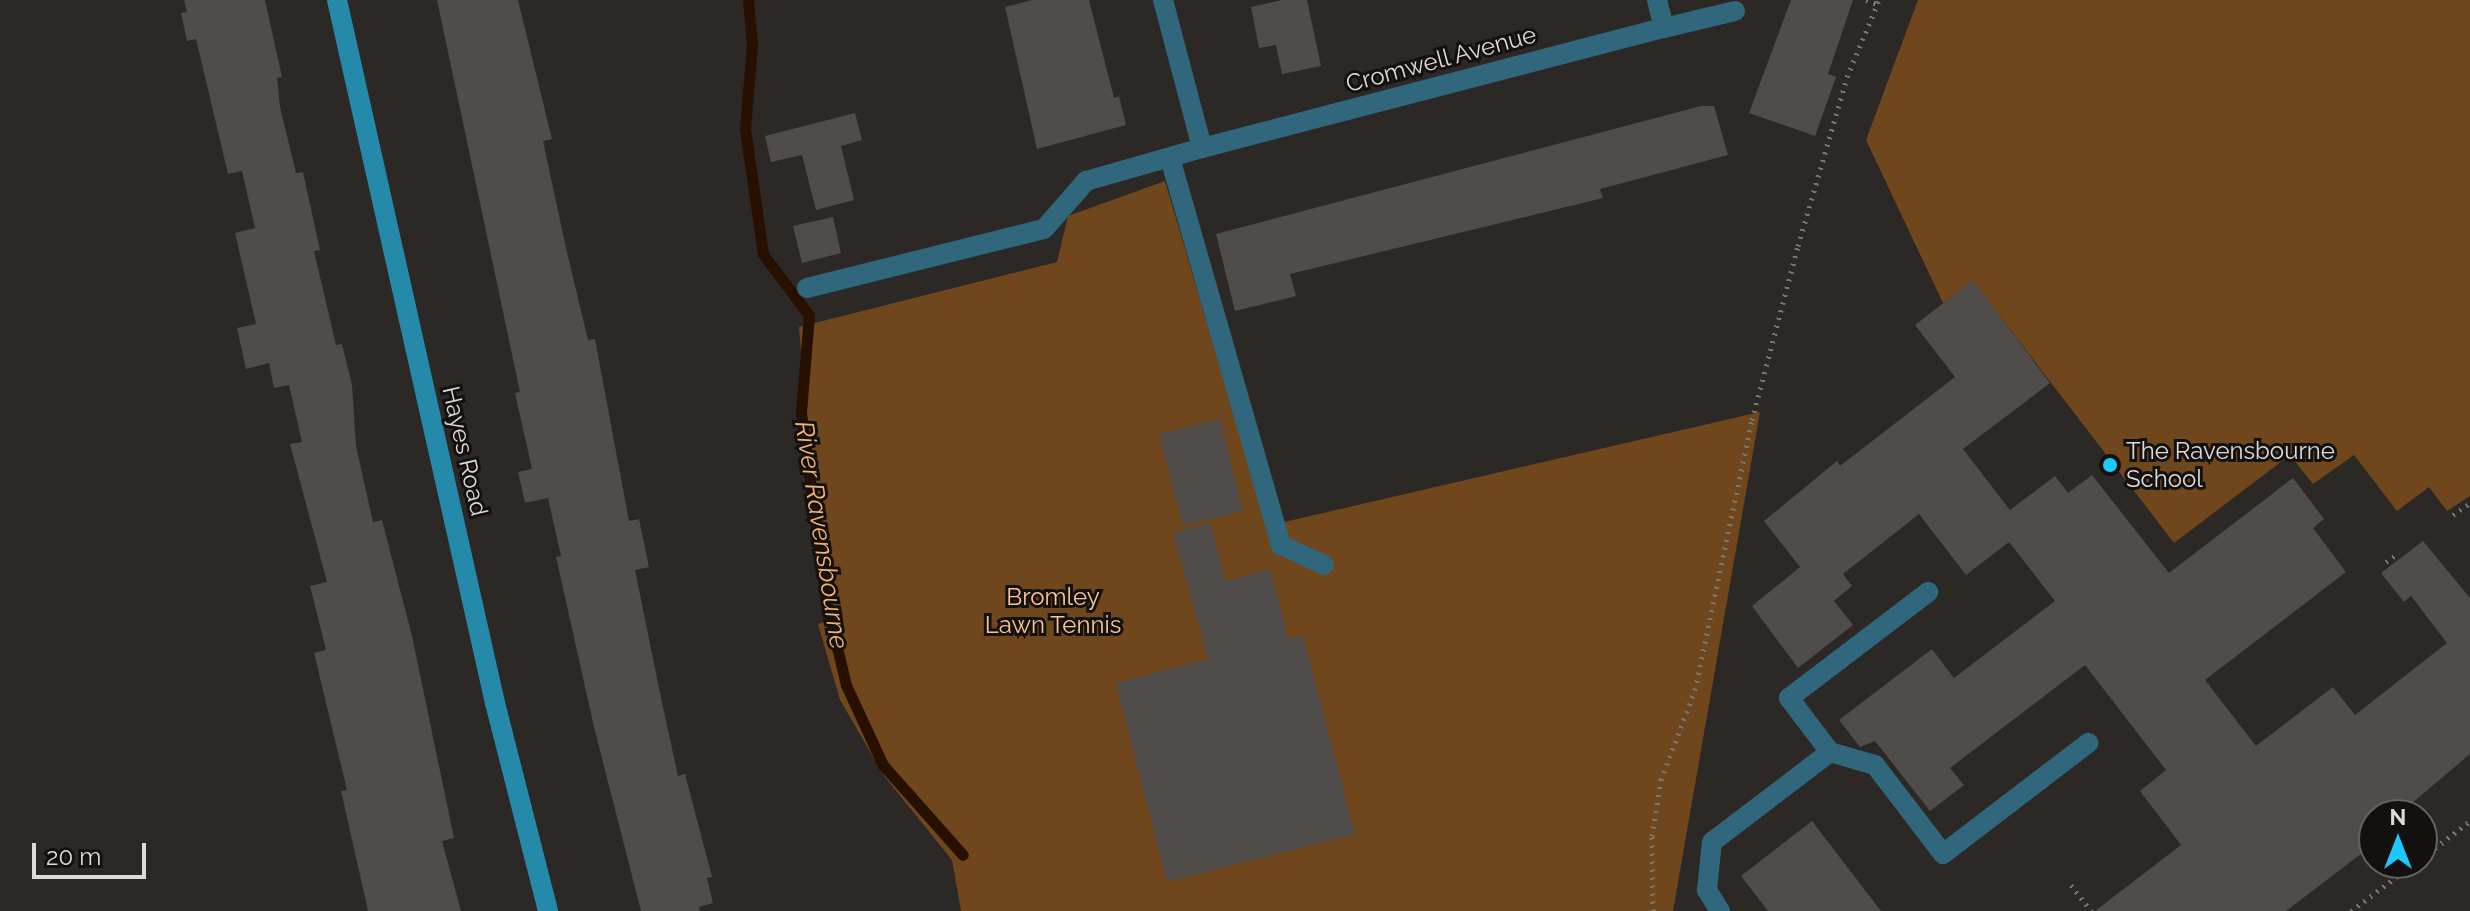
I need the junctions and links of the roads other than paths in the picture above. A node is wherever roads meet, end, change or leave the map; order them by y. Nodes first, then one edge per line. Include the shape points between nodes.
1 (337, 0) edge
2 (1163, 0) edge
3 (1657, 0) edge
4 (1735, 11) dead end
5 (1664, 28) junction
6 (1202, 148) junction
7 (1170, 158) junction
8 (807, 288) dead end
9 (1324, 565) dead end
10 (1928, 592) dead end
11 (2088, 743) dead end
12 (1830, 752) junction
13 (548, 911) edge
14 (1720, 911) edge

1 - 13 main road, Hayes Road via 495,703
2 - 6 street
3 - 5 street
4 - 5 street, Cromwell Avenue
5 - 6 street, Cromwell Avenue
6 - 7 street, Cromwell Avenue
7 - 8 street, Cromwell Avenue via 1086,181 1044,229
7 - 9 street via 1281,545
10 - 12 street via 1789,698
11 - 12 street via 1943,854 1875,765
12 - 14 street via 1712,842 1707,890

